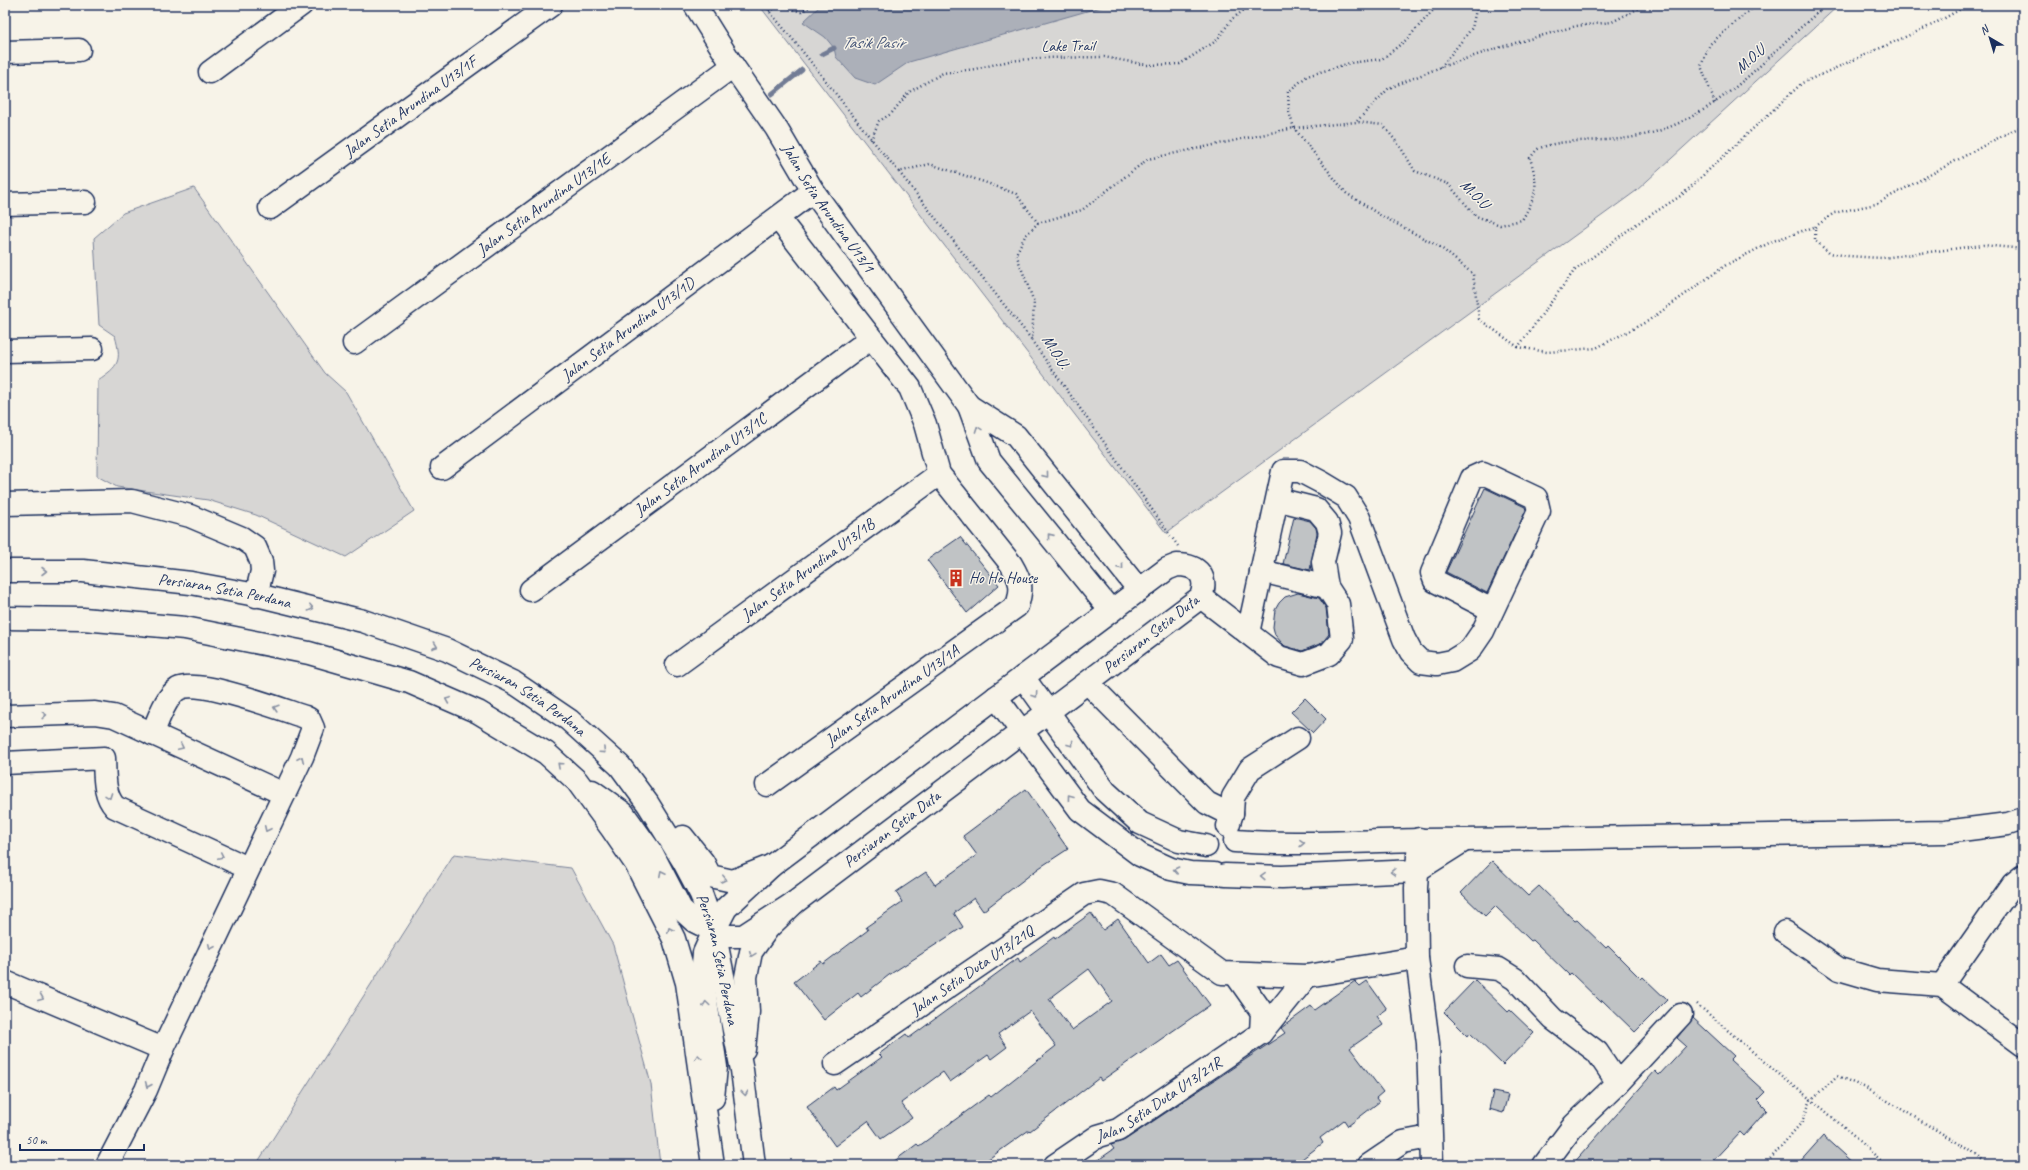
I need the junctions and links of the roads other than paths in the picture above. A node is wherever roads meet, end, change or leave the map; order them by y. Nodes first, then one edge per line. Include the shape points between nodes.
1 (301, 5) edge
2 (551, 5) edge
3 (695, 5) edge
4 (79, 50) dead end
5 (5, 52) edge
6 (733, 66) junction
7 (210, 72) dead end
8 (814, 191) junction
9 (85, 202) dead end
10 (5, 204) edge
11 (270, 208) dead end
12 (778, 218) junction
13 (870, 339) junction
14 (354, 343) dead end
15 (92, 349) dead end
16 (5, 351) edge
17 (970, 406) junction
18 (442, 468) dead end
19 (939, 474) junction
20 (1288, 502) dead end
21 (5, 504) edge
22 (5, 571) edge
23 (1261, 571) junction
24 (1326, 587) junction
25 (531, 590) dead end
26 (1139, 590) junction
27 (256, 596) junction
28 (1201, 597) junction
29 (1492, 610) junction
30 (1111, 611) junction
31 (5, 618) edge
32 (1248, 633) junction
33 (677, 664) dead end
34 (1023, 677) junction
35 (1088, 683) junction
36 (996, 697) junction
37 (1048, 713) junction
38 (5, 716) edge
39 (1022, 732) junction
40 (152, 734) junction
41 (1298, 738) dead end
42 (5, 763) edge
43 (577, 781) junction
44 (767, 785) dead end
45 (284, 794) junction
46 (648, 804) junction
47 (1232, 813) junction
48 (2023, 819) edge
49 (1419, 839) junction
50 (1465, 840) junction
51 (1222, 841) junction
52 (771, 866) junction
53 (248, 868) junction
54 (1416, 871) junction
55 (1220, 874) junction
56 (2023, 876) edge
57 (794, 903) junction
58 (714, 931) junction
59 (1785, 932) dead end
60 (1418, 958) junction
61 (1467, 966) dead end
62 (1236, 975) junction
63 (1307, 976) junction
64 (5, 982) edge
65 (1942, 985) junction
66 (1682, 1015) road end
67 (1261, 1033) junction
68 (2023, 1045) edge
69 (163, 1049) junction
70 (835, 1064) dead end
71 (742, 1070) junction
72 (1618, 1084) junction
73 (1430, 1137) junction
74 (710, 1140) junction
75 (107, 1165) edge
76 (713, 1165) edge
77 (754, 1165) edge
78 (1055, 1165) edge
79 (1369, 1165) edge
80 (1432, 1165) edge
81 (1544, 1165) edge

1 - 7 street
2 - 11 street, Jalan Setia Arundina U13/1F
3 - 6 street, Jalan Setia Arundina U13/1
4 - 5 street
6 - 8 street, Jalan Setia Arundina U13/1 via 776,128
6 - 14 street, Jalan Setia Arundina U13/1E
8 - 12 street, Jalan Setia Arundina U13/1D
8 - 17 street, Jalan Setia Arundina U13/1
9 - 10 street
12 - 13 street
12 - 18 street, Jalan Setia Arundina U13/1D
13 - 19 street via 910,388 925,424
13 - 25 street, Jalan Setia Arundina U13/1C
15 - 16 street
17 -> 26 street via 1016,436
30 -> 17 street via 989,461
19 - 33 street, Jalan Setia Arundina U13/1B
19 - 44 street, Jalan Setia Arundina U13/1A via 1019,577 1022,591 1017,606
20 - 24 street via 1316,509 1327,522 1330,533 1322,562
21 - 27 street via 132,501 190,516 242,538 255,547 262,561
22 -> 27 street, Persiaran Setia Perdana via 83,571 191,583
23 - 24 street
23 - 29 street via 1283,471 1300,471 1346,497 1359,518 1404,639 1411,652 1421,662 1437,664 1452,661 1470,650 1483,631
23 - 32 street
24 - 32 street via 1338,604 1342,639 1329,654 1303,664 1279,657
26 - 28 street, Persiaran Setia Duta via 1167,569 1187,565 1196,569 1203,579 1204,589
26 - 30 street, Persiaran Setia Duta
27 -> 46 street, Persiaran Setia Perdana via 363,621 447,650 513,682 570,720 614,760
28 - 32 street
28 - 35 street, Persiaran Setia Duta
29 - 29 street via 1539,511 1536,498 1482,473 1472,478 1432,573 1435,581
30 - 34 street, Persiaran Setia Duta
43 -> 31 street via 546,753 478,712 409,682 309,653 184,628 83,619
34 - 36 street, Persiaran Setia Duta
34 -> 37 street
35 - 37 street, Persiaran Setia Duta
35 - 47 street via 1207,803
36 - 39 street
36 - 52 street, Persiaran Setia Duta
37 - 39 street, Persiaran Setia Duta
37 -> 51 street via 1105,791 1140,823 1179,841
38 -> 40 street via 106,714
55 -> 39 street via 1171,870 1140,855 1080,810
39 - 57 street, Persiaran Setia Duta
40 -> 45 street
45 -> 40 street via 313,728 309,719 305,717 210,688 188,686 177,689 170,696
41 - 47 street via 1250,769 1233,796
42 -> 53 street via 104,758 109,801 115,807
58 -> 43 street via 694,921 681,909 653,855 623,813
74 -> 43 street via 687,983 674,939 636,864
45 -> 53 street
46 -> 52 street via 683,837 703,862 710,876 733,881
46 - 58 street, Persiaran Setia Perdana via 701,894
47 - 51 street
48 - 50 street via 2008,824 1945,832
49 - 50 street
51 -> 49 street via 1270,844
49 - 54 street
50 - 54 street
51 - 55 street via 1203,856 1206,866
51 - 55 street via 1241,850 1241,861 1235,870
52 - 58 street, Persiaran Setia Duta via 726,908
53 -> 69 street
54 -> 55 street via 1282,877
54 - 60 street
56 - 65 street via 2014,884
57 - 58 street, Persiaran Setia Duta via 743,936 727,936
57 -> 71 street via 768,928 751,952 746,977 748,1012
58 - 71 street, Persiaran Setia Perdana
74 -> 58 street via 716,1067 702,975 704,953
59 - 65 street via 1838,969 1877,980
60 - 63 street
60 - 73 street via 1428,1043
61 - 72 street via 1499,969 1515,979 1552,1019 1596,1052
62 - 63 street
62 - 67 street via 1262,1012
62 - 70 street, Jalan Setia Duta U13/21Q via 1222,973 1113,894 1099,890 1084,894
63 - 67 street, Jalan Setia Duta U13/21R
64 -> 69 street
65 - 68 street
66 - 72 street
67 - 78 street, Jalan Setia Duta U13/21R via 1118,1130 1098,1136
69 -> 75 street via 146,1090
71 -> 77 street, Persiaran Setia Perdana
72 - 81 street via 1574,1125
73 - 79 street via 1403,1142
73 - 80 street
74 - 76 street

